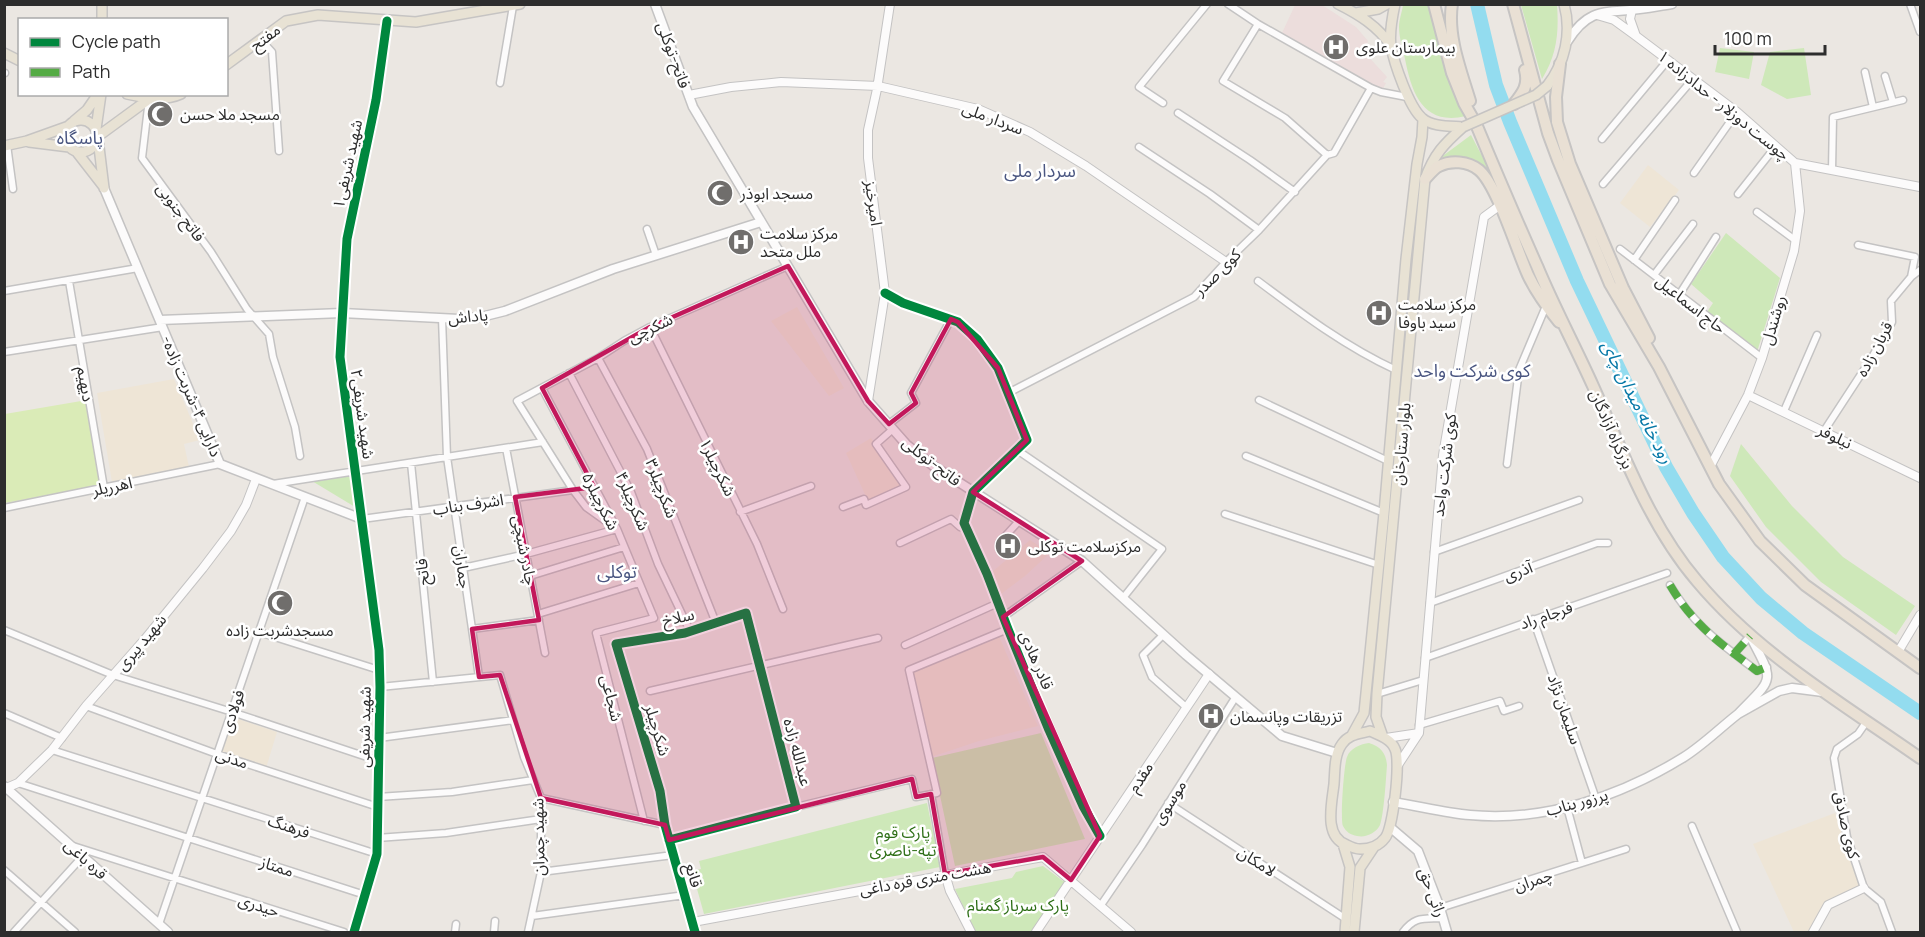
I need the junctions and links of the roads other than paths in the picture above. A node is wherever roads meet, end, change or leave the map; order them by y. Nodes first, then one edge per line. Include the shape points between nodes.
1 (655, 4) edge
2 (890, 4) edge
3 (1207, 4) edge
4 (1228, 4) edge
5 (1338, 4) edge
6 (1388, 4) edge
7 (1395, 4) edge
8 (1434, 4) edge
9 (1507, 4) edge
10 (1514, 4) edge
11 (1564, 4) edge
12 (1672, 4) edge
13 (1910, 4) edge
14 (517, 5) edge
15 (1452, 8) edge
16 (1632, 10) junction
17 (1356, 13) junction
18 (1595, 15) junction
19 (387, 21) junction
20 (1258, 24) junction
21 (1920, 32) edge
22 (1636, 36) junction
23 (261, 40) junction
24 (1567, 42) junction
25 (1391, 46) junction
26 (4, 53) edge
27 (18, 60) edge
28 (1668, 60) junction
29 (228, 64) edge
30 (1560, 64) junction
31 (1865, 72) dead end
32 (1885, 76) dead end
33 (1693, 79) junction
34 (500, 83) dead end
35 (878, 86) junction
36 (1371, 88) junction
37 (688, 95) junction
38 (98, 96) edge
39 (100, 96) edge
40 (135, 96) edge
41 (176, 96) edge
42 (1407, 97) junction
43 (148, 99) junction
44 (1903, 100) dead end
45 (1893, 102) junction
46 (1163, 103) dead end
47 (1514, 104) junction
48 (1873, 107) junction
49 (1737, 112) junction
50 (1178, 113) dead end
51 (1422, 119) junction
52 (71, 124) junction
53 (1476, 124) junction
54 (1463, 127) junction
55 (97, 135) junction
56 (1602, 139) dead end
57 (27, 141) junction
58 (6, 146) edge
59 (1776, 146) junction
60 (1139, 147) dead end
61 (72, 149) junction
62 (279, 151) dead end
63 (1328, 155) junction
64 (1795, 163) junction
65 (1832, 170) junction
66 (1694, 173) dead end
67 (1425, 179) junction
68 (1604, 184) dead end
69 (1920, 187) edge
70 (104, 188) junction
71 (13, 189) dead end
72 (1295, 192) junction
73 (1738, 194) dead end
74 (1675, 200) dead end
75 (1499, 206) junction
76 (1757, 212) dead end
77 (761, 222) junction
78 (1692, 224) dead end
79 (647, 229) dead end
80 (1260, 230) junction
81 (1716, 237) dead end
82 (1795, 240) junction
83 (1858, 245) dead end
84 (1620, 249) dead end
85 (656, 255) junction
86 (1634, 260) junction
87 (1226, 262) junction
88 (788, 266) junction
89 (138, 268) junction
90 (1920, 270) edge
91 (1653, 275) junction
92 (1911, 277) junction
93 (1258, 280) dead end
94 (69, 281) junction
95 (4, 291) edge
96 (885, 293) junction
97 (1679, 295) junction
98 (1546, 306) junction
99 (342, 313) junction
100 (253, 316) junction
101 (442, 318) junction
102 (951, 320) junction
103 (161, 324) junction
104 (650, 327) junction
105 (1569, 334) junction
106 (1816, 335) dead end
107 (79, 340) junction
108 (4, 352) edge
109 (598, 358) junction
110 (1762, 358) junction
111 (1659, 367) junction
112 (1396, 370) junction
113 (569, 373) junction
114 (542, 388) junction
115 (1008, 393) junction
116 (1748, 395) junction
117 (1259, 400) dead end
118 (868, 401) junction
119 (1784, 411) junction
120 (891, 427) junction
121 (1824, 431) junction
122 (543, 442) junction
123 (506, 448) junction
124 (1017, 450) junction
125 (300, 456) dead end
126 (1246, 456) dead end
127 (447, 457) junction
128 (1388, 461) junction
129 (411, 463) junction
130 (220, 464) junction
131 (1507, 464) dead end
132 (1710, 467) junction
133 (356, 470) junction
134 (256, 478) junction
135 (1920, 478) edge
136 (271, 484) junction
137 (811, 486) dead end
138 (104, 488) junction
139 (573, 490) junction
140 (973, 492) junction
141 (305, 497) junction
142 (515, 497) junction
143 (1580, 500) dead end
144 (454, 506) junction
145 (843, 507) dead end
146 (4, 508) edge
147 (416, 511) junction
148 (740, 512) junction
149 (1384, 513) junction
150 (1225, 514) dead end
151 (362, 519) junction
152 (1019, 521) junction
153 (964, 523) junction
154 (617, 529) junction
155 (900, 543) dead end
156 (999, 543) dead end
157 (1608, 543) dead end
158 (624, 547) junction
159 (1434, 552) junction
160 (526, 554) junction
161 (1082, 561) junction
162 (1379, 565) junction
163 (463, 568) junction
164 (1667, 573) dead end
165 (530, 576) junction
166 (639, 583) junction
167 (1670, 585) dead end
168 (1123, 598) junction
169 (998, 603) junction
170 (1430, 603) junction
171 (783, 609) dead end
172 (746, 613) joint
173 (1920, 615) edge
174 (538, 617) junction
175 (1003, 617) junction
176 (654, 618) joint
177 (1533, 619) junction
178 (716, 623) junction
179 (472, 629) junction
180 (1008, 629) junction
181 (4, 630) edge
182 (690, 631) junction
183 (259, 632) junction
184 (1163, 634) junction
185 (1750, 636) junction
186 (878, 638) dead end
187 (616, 644) joint
188 (906, 645) dead end
189 (1898, 652) junction
190 (545, 653) dead end
191 (1734, 654) junction
192 (1425, 658) junction
193 (759, 666) junction
194 (1767, 667) junction
195 (1920, 668) edge
196 (379, 670) junction
197 (1209, 674) junction
198 (113, 675) junction
199 (479, 677) junction
200 (1423, 680) junction
201 (433, 682) junction
202 (380, 687) junction
203 (650, 691) dead end
204 (1827, 693) junction
205 (1377, 694) junction
206 (1235, 698) junction
207 (86, 706) junction
208 (1519, 706) dead end
209 (1186, 707) junction
210 (232, 712) junction
211 (4, 713) edge
212 (1738, 714) junction
213 (513, 720) junction
214 (1868, 721) junction
215 (1419, 729) junction
216 (1352, 735) junction
217 (62, 738) junction
218 (379, 738) junction
219 (1385, 738) junction
220 (52, 750) junction
221 (217, 753) junction
222 (1337, 753) junction
223 (1920, 758) edge
224 (379, 761) junction
225 (1398, 765) junction
226 (532, 780) junction
227 (18, 783) junction
228 (5, 787) edge
229 (931, 794) junction
230 (378, 797) junction
231 (541, 798) junction
232 (202, 799) junction
233 (1596, 799) junction
234 (1394, 802) junction
235 (1168, 803) junction
236 (378, 807) junction
237 (796, 807) junction
238 (1567, 807) junction
239 (541, 819) junction
240 (644, 821) junction
241 (665, 825) junction
242 (1692, 826) dead end
243 (1390, 828) junction
244 (1100, 836) junction
245 (189, 837) junction
246 (377, 838) junction
247 (669, 840) junction
248 (1343, 844) junction
249 (71, 846) junction
250 (1374, 847) junction
251 (1626, 849) dead end
252 (377, 854) junction
253 (673, 855) junction
254 (83, 856) junction
255 (1582, 864) junction
256 (4, 870) edge
257 (541, 872) junction
258 (945, 874) junction
259 (175, 878) junction
260 (1071, 880) junction
261 (1864, 888) junction
262 (685, 894) junction
263 (365, 895) junction
264 (42, 901) junction
265 (1101, 905) junction
266 (1440, 908) junction
267 (532, 916) junction
268 (1443, 918) junction
269 (1346, 919) junction
270 (495, 921) dead end
271 (693, 922) junction
272 (456, 924) dead end
273 (163, 930) edge
274 (1036, 932) edge
275 (14, 933) edge
276 (75, 933) edge
277 (344, 933) edge
278 (354, 933) edge
279 (455, 933) edge
280 (494, 933) edge
281 (528, 933) edge
282 (695, 933) edge
283 (970, 933) edge
284 (1131, 933) edge
285 (1345, 933) edge
286 (1354, 933) edge
287 (1403, 933) edge
288 (1447, 933) edge
289 (1737, 933) edge
290 (1813, 933) edge
291 (1892, 933) edge

1 - 37 main road, فاتح-توکلی
2 - 35 street, امیرخیز
3 - 46 street via 1139,87
4 - 20 street
5 - 17 main road
6 - 17 main road
7 - 25 main road
8 - 53 highway, بزرگراه آزادگان via 1452,73
9 - 47 highway via 1527,77 1524,92
10 - 111 highway via 1557,160 1610,284
11 - 24 main road
12 - 16 main road
13 - 21 street
14 - 19 main road, مفتح via 416,22
14 - 34 street
15 - 53 highway via 1457,56
16 - 18 main road
16 - 22 street via 1630,19
17 - 25 main road
18 - 22 street, چوست دوزلار - حدادزاده ۱ via 1614,20
18 - 24 main road via 1578,26
19 - 23 main road, مفتح via 318,15 286,21
19 - 99 street, شهید شریفی۱ via 376,100 347,239
20 - 36 street
20 - 63 street via 1223,81 1285,118
22 - 28 street, چوست دوزلار - حدادزاده ۱
23 - 29 main road, مفتح
23 - 62 street via 272,52
24 - 30 main road
25 - 42 main road
26 - 27 main road
28 - 33 street, چوست دوزلار - حدادزاده ۱
28 - 56 street
30 - 47 main road, bridge via 1547,86
30 - 111 highway via 1557,122 1570,164 1623,288 1646,329
31 - 48 street
32 - 45 street
33 - 49 street, چوست دوزلار - حدادزاده ۱
33 - 68 street
35 - 37 street, سردار ملی via 781,82
35 - 87 street, سردار ملی via 978,109 1030,132
35 - 96 street, امیرخیز via 868,130 868,158
36 - 42 street
36 - 63 street, کوی صدر via 1334,153
37 - 77 main road, فاتح-توکلی
38 - 52 main road
39 - 55 main road
40 - 43 main road
41 - 43 main road
42 - 51 main road
43 - 55 main road
43 - 100 street, فاتح جنوبی via 142,158
44 - 45 street
45 - 48 street
47 - 54 main road, bridge
48 - 65 street via 1833,117
49 - 59 street, چوست دوزلار - حدادزاده ۱
49 - 66 street
50 - 72 street
51 - 54 main road via 1442,126
51 - 112 main road, بلوار ستارخان
52 - 55 main road via 89,122
52 - 57 main road
52 - 61 main road via 65,134
53 - 105 highway, بزرگراه آزادگان
54 - 67 main road, بلوار ستارخان via 1440,148
55 - 61 main road via 90,150
55 - 70 main road
57 - 58 main road
57 - 61 main road
58 - 71 street
59 - 64 street, چوست دوزلار - حدادزاده ۱
59 - 73 street
60 - 80 street
61 - 70 main road
63 - 72 street, کوی صدر
64 - 65 street, چوست دوزلار - حدادزاده ۱
64 - 82 street, روشندل via 1800,211
65 - 69 street, چوست دوزلار - حدادزاده ۱
67 - 75 highway via 1438,166 1469,163 1480,171
67 - 205 main road, بلوار ستارخان
70 - 89 main road, -دارایی ۴-شربت زاده
72 - 80 street, کوی صدر
74 - 86 street
75 - 98 highway via 1529,277
75 - 159 street, کوی شرکت واحد via 1484,217 1443,455
76 - 82 street
77 - 85 main road, پاداش
77 - 88 main road, فاتح-توکلی
78 - 91 street
79 - 85 street
80 - 87 street, کوی صدر
81 - 97 street
82 - 110 street, روشندل
83 - 92 street via 1915,257
84 - 86 street, حاج اسماعیل
85 - 101 main road, پاداش via 505,311 481,317
86 - 91 street, حاج اسماعیل
87 - 115 street, کوی صدر via 1194,297
88 - 104 street, شکرچی
88 - 118 main road, فاتح-توکلی
89 - 94 street
89 - 103 main road, -دارایی ۴-شربت زاده
90 - 92 street, قربان زاده
91 - 97 street, حاج اسماعیل
92 - 121 street, قربان زاده via 1891,301 1892,322
93 - 112 street via 1319,326
94 - 95 street
94 - 107 street, دیهیم
96 - 102 street
96 - 118 street, امیرخیز
97 - 110 street, حاج اسماعیل
98 - 105 highway
98 - 131 street via 1519,370
99 - 100 main road, پاداش
99 - 101 main road, پاداش
99 - 133 street, شهید شریفی۲ via 340,357
100 - 103 main road, پاداش
100 - 125 street, فاتح جنوبی via 269,334
101 - 127 street, جماران
102 - 115 street via 977,339 998,368
102 - 120 street via 911,393 916,403
103 - 107 street
103 - 130 main road, -دارایی ۴-شربت زاده
104 - 109 street, شکرچی
104 - 148 street, شکرچیلر۱
105 - 185 highway, بزرگراه آزادگان via 1643,498 1666,539 1696,581
106 - 119 street
107 - 108 street
107 - 138 street, دیهیم
109 - 113 street, شکرچی
109 - 178 street, شکرچیلر۳ via 646,449
110 - 116 street, روشندل
111 - 132 highway
112 - 128 main road, بلوار ستارخان
113 - 114 street, شکرچی
113 - 182 street, شکرچیلر۴ via 631,492 658,564
114 - 122 street, شکرچی via 517,401
114 - 154 street, شکرچیلر۵
115 - 124 street via 1027,440
116 - 119 street, نیلوفر
116 - 132 street, روشندل
117 - 128 street
118 - 120 main road, فاتح-توکلی
119 - 121 street, نیلوفر
120 - 140 main road, فاتح-توکلی via 932,465
120 - 145 street via 876,444 906,487 866,505 864,499
121 - 135 street, نیلوفر
122 - 123 street
122 - 139 street
123 - 127 street
123 - 142 street, چادر شبچی
124 - 140 street
124 - 168 street via 1162,549
126 - 149 street
127 - 129 street
127 - 144 street, جماران
128 - 149 main road, بلوار ستارخان
129 - 133 street
129 - 147 street, فاتح
130 - 134 main road, -دارایی ۴-شربت زاده
130 - 138 street, اهرریلر
132 - 189 highway via 1767,549 1805,585
133 - 136 street
133 - 151 street, شهید شریفی۲
134 - 136 main road, -دارایی ۴-شربت زاده
134 - 198 street, شهید پیری via 231,531
136 - 141 main road, -دارایی ۴-شربت زاده
137 - 148 street
138 - 146 street, اهرریلر
139 - 142 street, اشرف بناب
139 - 154 street via 586,507
140 - 152 main road, فاتح-توکلی
140 - 153 street
141 - 151 main road, -دارایی ۴-شربت زاده
141 - 183 street, فولادی
142 - 144 street, اشرف بناب
142 - 160 street, چادر شبچی
143 - 159 street
144 - 147 street, اشرف بناب
144 - 163 street, جماران
147 - 151 street, اشرف بناب
147 - 201 street, فاتح
148 - 171 street, شکرچیلر۱
149 - 162 main road, بلوار ستارخان
150 - 162 street
151 - 196 street, شهید شریفى
152 - 156 street
152 - 161 main road, فاتح-توکلی
153 - 155 street via 960,527 951,519
153 - 169 street, قادر هادی
154 - 158 street, شکرچیلر۵
154 - 160 street
157 - 170 street, آذری via 1597,543
158 - 165 street
158 - 166 street, شکرچیلر۵
159 - 170 street, کوی شرکت واحد
160 - 163 street
160 - 165 street, چادر شبچی
161 - 168 main road, فاتح-توکلی
161 - 175 street
162 - 216 main road, بلوار ستارخان via 1364,713
163 - 179 street, جماران
164 - 177 street, فرجام راد
165 - 174 street, چادر شبچی
166 - 174 street
166 - 176 street, شکرچیلر۵
167 - 191 street via 1692,618
168 - 184 main road, فاتح-توکلی
169 - 175 street, قادر هادی
169 - 188 street
170 - 192 street, کوی شرکت واحد
172 - 178 street, سلاخ
172 - 193 street, عبدالله زاده
173 - 189 street
174 - 179 street
174 - 190 street, چادر شبچی
175 - 180 street, قادر هادی
176 - 240 street, شجاعی via 596,633
177 - 192 street, فرجام راد
177 - 233 street, سلیمان نژاد
178 - 182 street, سلاخ
179 - 199 street, جماران
180 - 229 street via 909,670 937,793
180 - 244 street, قادر هادی via 1083,806
181 - 198 street
182 - 187 street, سلاخ
183 - 196 street
183 - 210 street, فولادی
184 - 197 main road, فاتح-توکلی
184 - 209 street via 1143,656 1152,677
185 - 191 street
185 - 194 main road
185 - 204 highway, بزرگراه آزادگان
186 - 193 street
187 - 241 street, شکرچیلر via 660,791
189 - 195 highway
191 - 194 street via 1757,671
192 - 200 street, کوی شرکت واحد
193 - 203 street
193 - 237 street, عبدالله زاده
194 - 212 main road via 1767,684
196 - 202 street, شهید شریفى
197 - 206 main road, فاتح-توکلی
197 - 209 street, مقدم
198 - 207 street, شهید پیری
198 - 210 street
199 - 201 street
199 - 213 street, شهید چمران via 500,675
200 - 205 street
200 - 215 street, کوی شرکت واحد
201 - 202 street
202 - 218 street, شهید شریفى
204 - 212 main road via 1792,688 1779,691
204 - 214 highway, بزرگراه آزادگان
205 - 219 main road, بلوار ستارخان via 1376,717
206 - 222 main road, فاتح-توکلی via 1282,736
206 - 235 street, موسوی
207 - 217 street, شهید پیری
207 - 221 street, مدنی
208 - 215 street via 1503,711 1500,700
209 - 244 street, مقدم
210 - 221 street, فولادی
210 - 224 street
211 - 217 street
212 - 233 main road, پرزور بناب via 1678,760 1644,780
213 - 218 street
213 - 226 street, شهید چمران
214 - 223 highway, بزرگراه آزادگان
214 - 261 street, کوی صادق via 1838,749 1834,758 1847,837
215 - 219 street
215 - 225 street
216 - 219 main road via 1370,731
216 - 222 main road, بلوار ستارخان
217 - 220 street, شهید پیری
218 - 224 street, شهید شریفى
219 - 225 main road, بلوار ستارخان via 1395,749
220 - 227 street, شهید پیری
220 - 232 street, فرهنگ
221 - 232 street, فولادی
221 - 236 street, مدنی
222 - 248 main road via 1330,822
224 - 230 street, شهید شریفى
225 - 234 main road
226 - 230 street via 452,792
226 - 231 street, شهید چمران
227 - 228 street, شهید پیری
227 - 245 street
228 - 249 main road, قره باغی
229 - 237 street via 916,797 912,779
229 - 258 street
230 - 236 street, شهید شریفى
231 - 239 street, شهید چمران
231 - 240 street
232 - 245 street, فولادی
232 - 252 street, فرهنگ
233 - 238 main road, پرزور بناب
234 - 238 main road, پرزور بناب via 1471,815 1512,815
234 - 243 main road
235 - 265 street, موسوی
235 - 269 street, لامکان
236 - 246 street, شهید شریفى
237 - 247 street, عبدالله زاده
238 - 255 street
239 - 246 street
239 - 257 street, شهید چمران
240 - 241 street
241 - 247 street, قانع
242 - 289 street
243 - 250 main road
243 - 266 main road, راثی حق via 1418,851
244 - 260 street, مقدم
245 - 259 street, فولادی
245 - 263 street, ممتاز
246 - 252 street, شهید شریفى
247 - 253 street, قانع
248 - 250 main road via 1358,849
248 - 269 main road via 1350,867
249 - 254 main road, قره باغی
249 - 259 street, حیدری
250 - 286 main road via 1360,868
251 - 255 street, چمران
252 - 263 street, شهید شریفى
253 - 257 street
253 - 262 street, قانع
254 - 264 street
254 - 273 main road, قره باغی
255 - 266 street, چمران
256 - 264 street
257 - 267 street, شهید چمران
258 - 260 street, هشت متری قره داغی via 1043,857
258 - 271 street, هشت متری قره داغی
258 - 283 street
259 - 273 street, فولادی
259 - 277 street, حیدری
260 - 265 street, هشت متری قره داغی
260 - 274 street, مقدم
261 - 290 street via 1828,905
261 - 291 street, کوی صادق via 1881,902
262 - 267 street
262 - 271 street, قانع
263 - 278 street, شهید شریفى
264 - 275 street
264 - 276 street
265 - 284 street, هشت متری قره داغی
266 - 268 main road, راثی حق
267 - 281 street, شهید چمران
268 - 287 street via 1416,919
268 - 288 main road, راثی حق
269 - 285 main road
270 - 280 street
271 - 282 street, قانع
272 - 279 street

